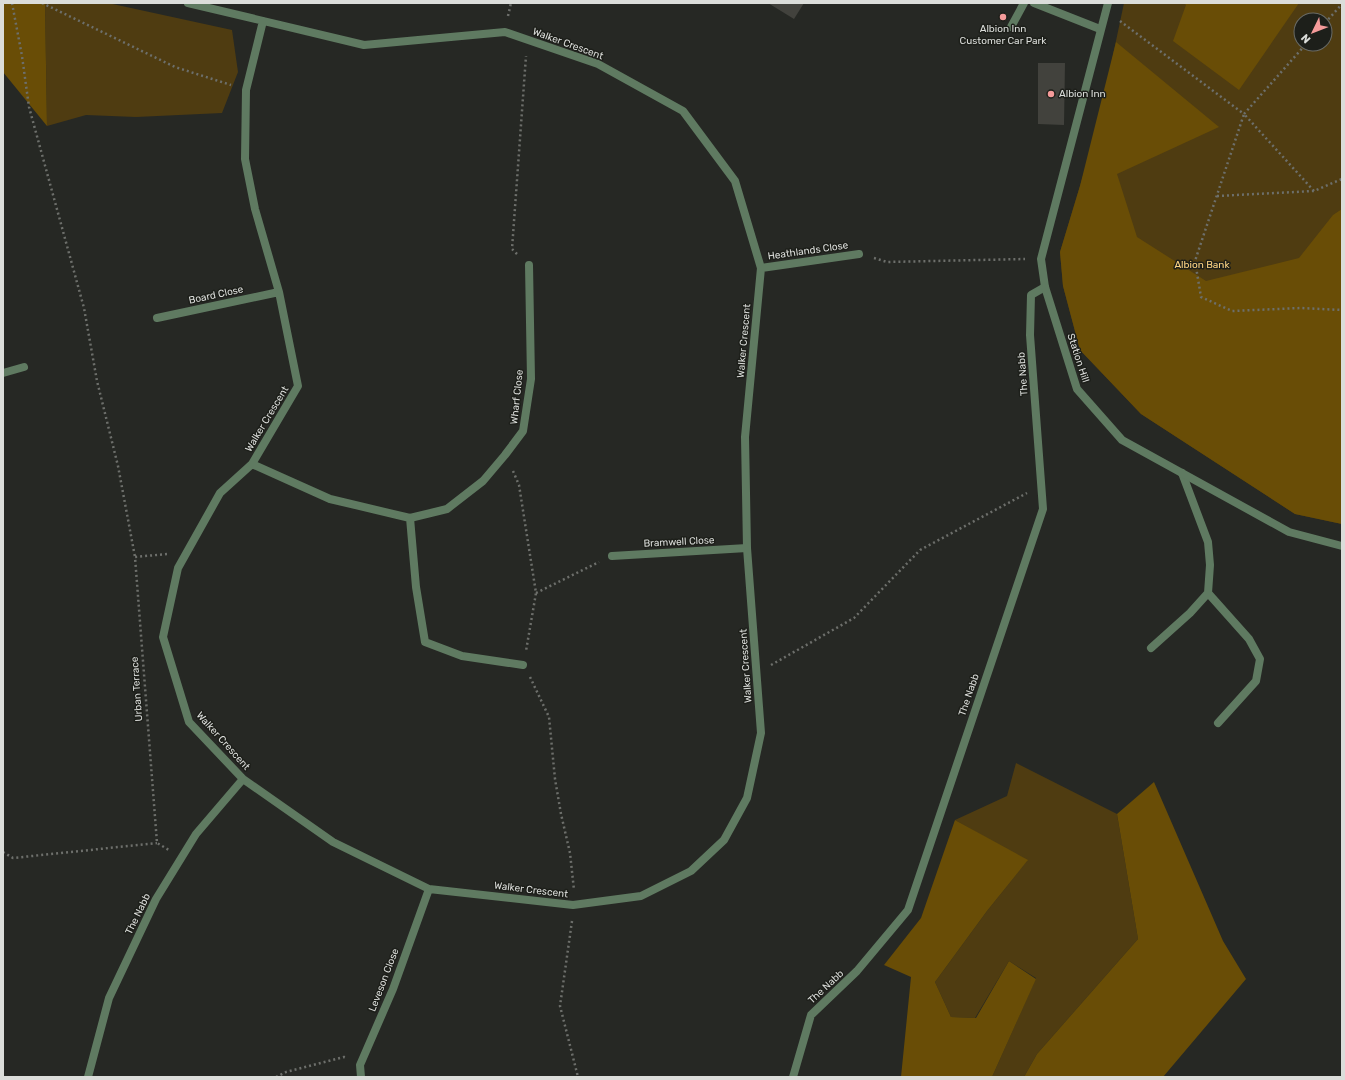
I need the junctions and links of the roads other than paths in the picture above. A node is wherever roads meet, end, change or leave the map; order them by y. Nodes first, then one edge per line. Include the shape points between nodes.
1 (188, 3) edge
2 (1024, 3) edge
3 (1034, 3) edge
4 (1107, 7) edge
5 (263, 21) junction
6 (1011, 27) dead end
7 (1100, 29) junction
8 (859, 254) road end
9 (529, 265) road end
10 (761, 268) junction
11 (1045, 287) junction
12 (279, 292) junction
13 (158, 318) dead end
14 (24, 367) dead end
15 (3, 373) edge
16 (252, 464) junction
17 (1182, 473) junction
18 (410, 518) junction
19 (1342, 546) edge
20 (747, 548) junction
21 (612, 556) road end
22 (1208, 593) junction
23 (1151, 648) dead end
24 (523, 665) road end
25 (1218, 723) dead end
26 (243, 779) junction
27 (429, 889) junction
28 (88, 1077) edge
29 (361, 1077) edge
30 (793, 1077) edge

1 - 5 street, Walker Crescent
2 - 6 street
3 - 7 street
4 - 7 street, Station Hill
5 - 10 street, Walker Crescent via 364,45 505,32 598,64 683,110 735,181
5 - 12 street, Walker Crescent via 246,90 245,159 255,209
7 - 11 street, Station Hill via 1041,259
8 - 10 street, Heathlands Close
9 - 18 street, Wharf Close via 531,378 523,430 483,481 447,509
10 - 20 street, Walker Crescent via 745,437
11 - 17 street, Station Hill via 1077,389 1122,440
11 - 30 street, The Nabb via 1031,295 1030,335 1043,509 908,910 857,971 810,1015
12 - 13 street, Board Close
12 - 16 street, Walker Crescent via 298,386
14 - 15 street
16 - 18 street, Wharf Close via 330,499
16 - 26 street, Walker Crescent via 220,493 178,568 163,637 189,722
17 - 19 street, Station Hill via 1289,532
17 - 22 street via 1208,542
18 - 24 street via 424,642 462,656
20 - 21 street, Bramwell Close
20 - 27 street, Walker Crescent via 760,733 747,798 724,840 691,872 641,896 575,905
22 - 23 street
22 - 25 street via 1249,639 1260,659 1256,680
26 - 27 street, Walker Crescent via 333,842
26 - 28 street, The Nabb via 196,834 156,899 109,998
27 - 29 street, Leveson Close via 393,988 360,1065

